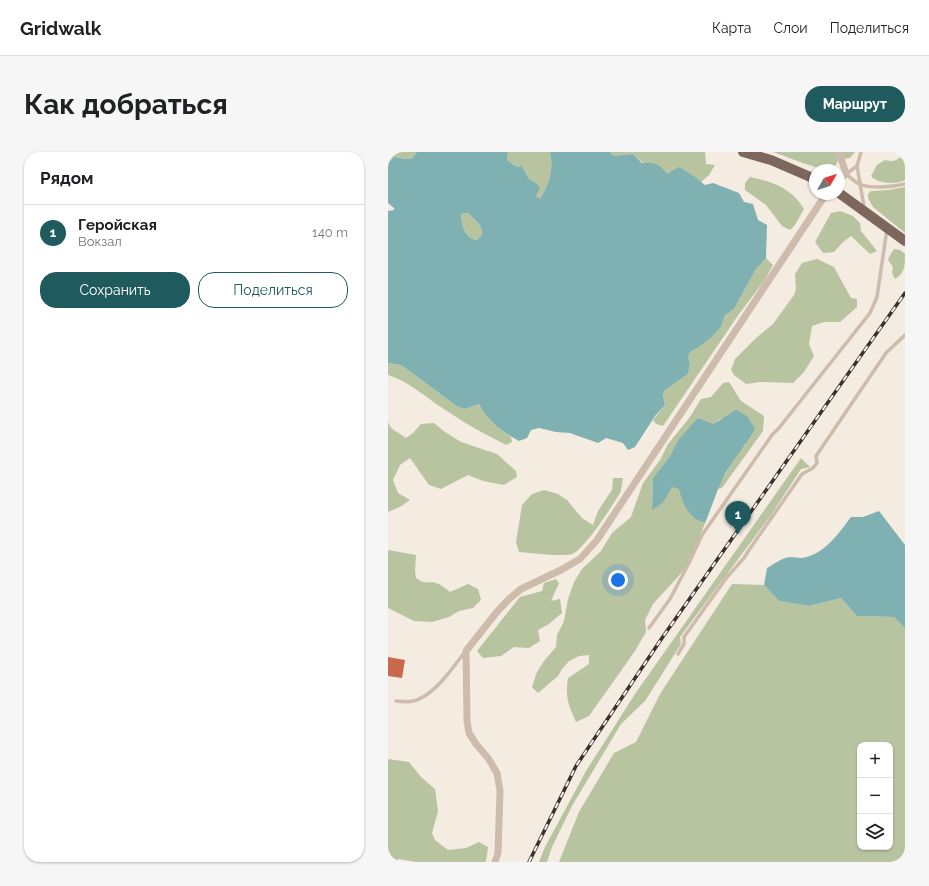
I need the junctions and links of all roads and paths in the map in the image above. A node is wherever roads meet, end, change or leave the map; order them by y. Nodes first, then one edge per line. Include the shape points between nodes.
1 (742, 152) edge
2 (839, 152) edge
3 (861, 152) edge
4 (857, 166) junction
5 (846, 174) junction
6 (809, 176) edge
7 (859, 184) junction
8 (905, 184) edge
9 (845, 197) edge
10 (822, 200) edge
11 (865, 211) junction
12 (887, 228) junction
13 (905, 241) edge
14 (905, 335) edge
15 (648, 628) dead end
16 (466, 651) junction
17 (678, 654) dead end
18 (396, 701) dead end
19 (495, 862) edge

1 - 6 main road via 771,160
2 - 5 street
3 - 4 lane
4 - 5 lane
4 - 7 lane
5 - 7 lane
7 - 8 lane via 890,187
7 - 11 lane
9 - 11 main road
10 - 16 street via 597,540 580,559 521,589 509,599
11 - 12 main road
12 - 13 main road
12 - 15 lane via 877,297 870,313 772,434 702,536 670,599
14 - 17 lane via 886,353 816,456 813,468 802,474 744,558 727,576 684,637 684,644
16 - 18 lane via 440,683 421,699
16 - 19 street via 469,733 497,772 500,790 498,853

